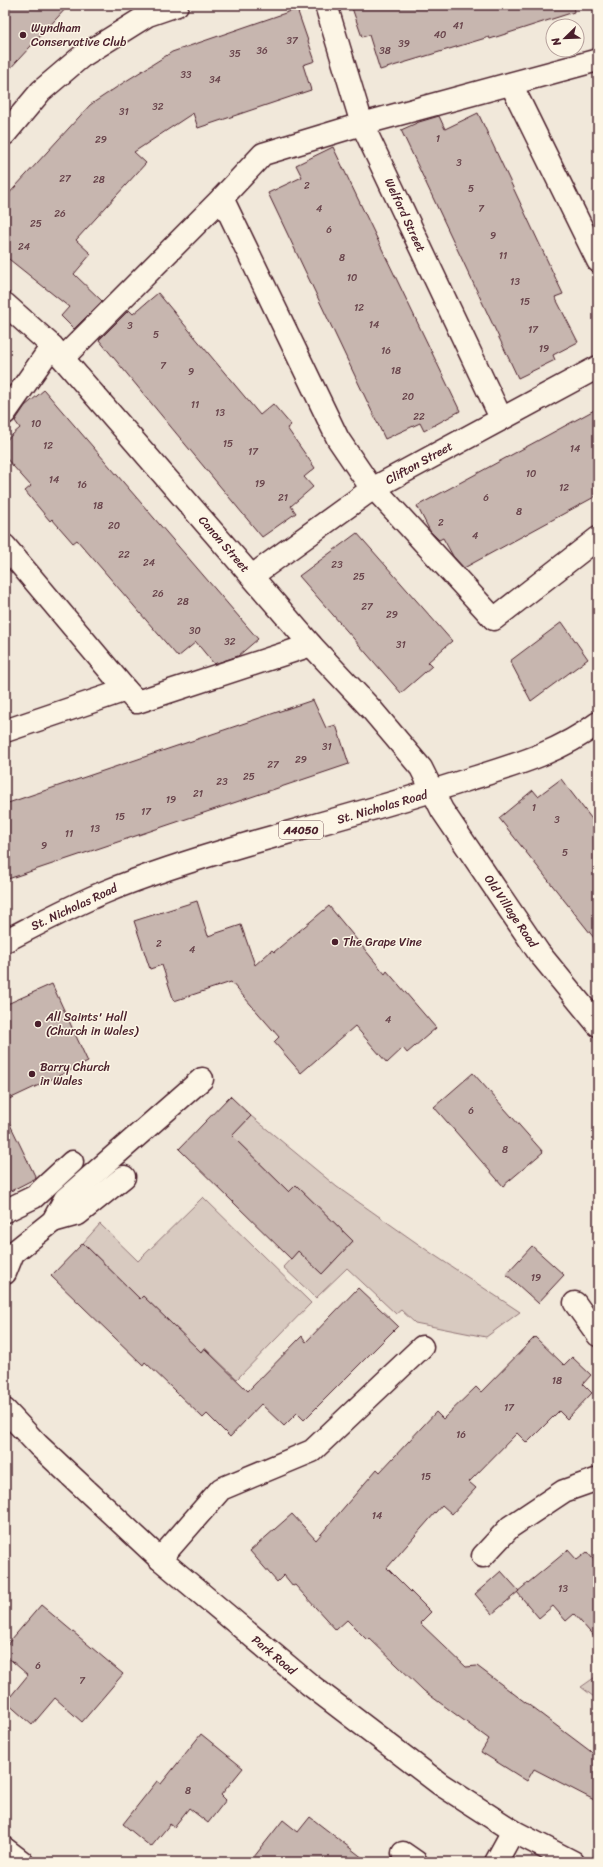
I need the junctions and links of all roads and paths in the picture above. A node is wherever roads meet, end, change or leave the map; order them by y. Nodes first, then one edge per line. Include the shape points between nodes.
1 (177, 5) edge
2 (326, 5) edge
3 (598, 60) edge
4 (511, 84) junction
5 (362, 124) junction
6 (5, 134) edge
7 (222, 198) junction
8 (598, 261) edge
9 (5, 304) edge
10 (58, 352) junction
11 (598, 367) edge
12 (5, 413) edge
13 (501, 418) junction
14 (373, 488) junction
15 (598, 538) edge
16 (5, 546) edge
17 (252, 576) junction
18 (311, 645) junction
19 (126, 690) junction
20 (598, 723) edge
21 (5, 731) edge
22 (433, 792) junction
23 (5, 941) edge
24 (598, 1025) edge
25 (202, 1079) dead end
26 (72, 1162) dead end
27 (124, 1176) dead end
28 (5, 1211) edge
29 (53, 1221) junction
30 (5, 1273) edge
31 (574, 1303) dead end
32 (598, 1335) edge
33 (422, 1347) dead end
34 (5, 1411) edge
35 (598, 1479) edge
36 (483, 1556) dead end
37 (160, 1559) junction
38 (513, 1831) junction
39 (5, 1849) edge
40 (22, 1862) edge
41 (496, 1862) edge
42 (573, 1862) edge

1 - 6 street via 148,15 81,57 41,91
2 - 5 street, Welford Street
3 - 4 street
4 - 5 street
4 - 8 street
5 - 7 street via 263,154
5 - 13 street, Welford Street
7 - 10 street
7 - 14 street via 338,439
9 - 10 street, Canon Street
10 - 12 street
10 - 17 street, Canon Street
11 - 13 street, Clifton Street
13 - 14 street, Clifton Street
14 - 15 street via 494,620
14 - 17 street, Clifton Street
16 - 19 street
17 - 18 street, Canon Street
18 - 19 street via 137,702
18 - 22 street, Canon Street via 372,710 421,768
19 - 21 street
20 - 22 street, St. Nicholas Road / A4050 via 581,737 554,750
22 - 23 street, St. Nicholas Road / A4050 via 246,845 145,877 104,892
22 - 24 street, Old Village Road via 442,810 539,953
25 - 29 street via 66,1199
26 - 28 street via 34,1197
27 - 29 street via 78,1214
29 - 30 street via 13,1253
31 - 32 street
33 - 37 street via 312,1451 221,1489
34 - 37 street, Park Road
35 - 36 street via 564,1491 510,1528
37 - 38 street, Park Road via 309,1684 440,1784
38 - 41 street
38 - 42 street, Park Road
39 - 40 street

